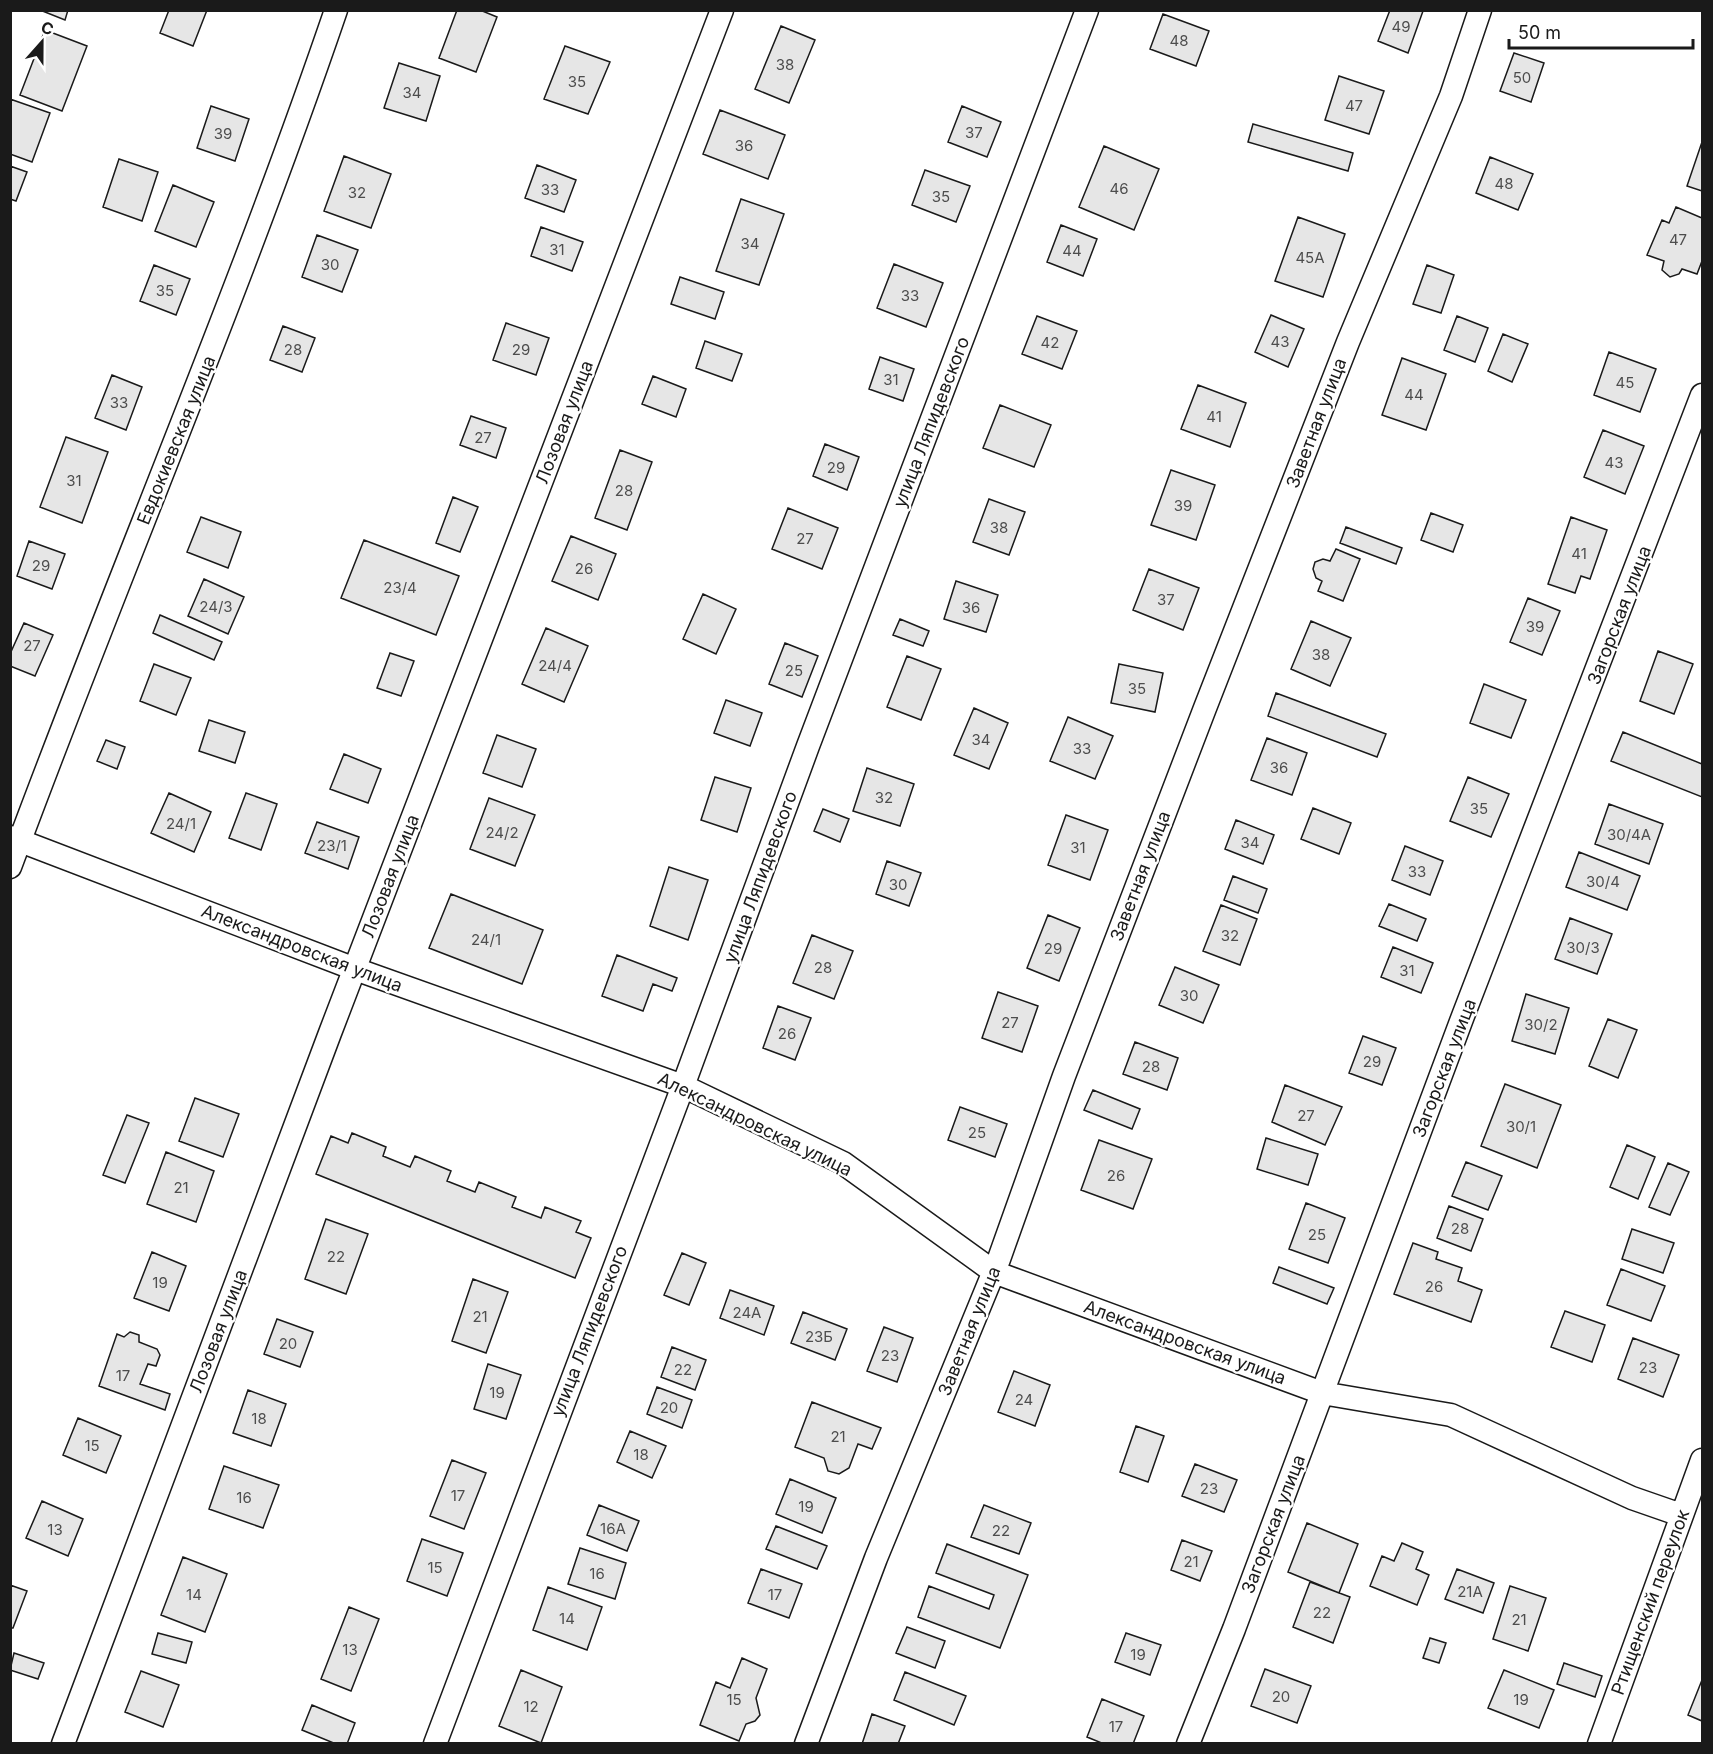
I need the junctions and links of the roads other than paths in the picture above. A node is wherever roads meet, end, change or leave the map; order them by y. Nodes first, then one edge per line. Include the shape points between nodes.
1 (336, 10) edge
2 (722, 10) edge
3 (1087, 10) edge
4 (1480, 10) edge
5 (1702, 395) edge
6 (15, 839) edge
7 (10, 867) edge
8 (355, 969) junction
9 (683, 1086) junction
10 (994, 1272) junction
11 (1322, 1393) junction
12 (1702, 1460) edge
13 (1681, 1515) junction
14 (63, 1743) edge
15 (435, 1743) edge
16 (806, 1743) edge
17 (1188, 1743) edge
18 (1599, 1743) edge

1 - 6 street, Евдокиевская улица via 222,325
2 - 8 street, Лозовая улица
3 - 9 street, улица Ляпидевского
4 - 10 street, Заветная улица via 1451,96 1348,342 1200,719
5 - 11 street, Загорская улица
6 - 7 street, Евдокиевская улица
6 - 8 street, Александровская улица
8 - 9 street, Александровская улица
8 - 14 street, Лозовая улица
9 - 10 street, Александровская улица via 843,1163
9 - 15 street, улица Ляпидевского
10 - 11 street, Александровская улица
10 - 16 street, Заветная улица via 876,1558
11 - 13 street, Александровская улица via 1451,1415 1632,1498
11 - 17 street, Загорская улица
12 - 13 street, Ртищенский переулок
13 - 18 street, Ртищенский переулок

